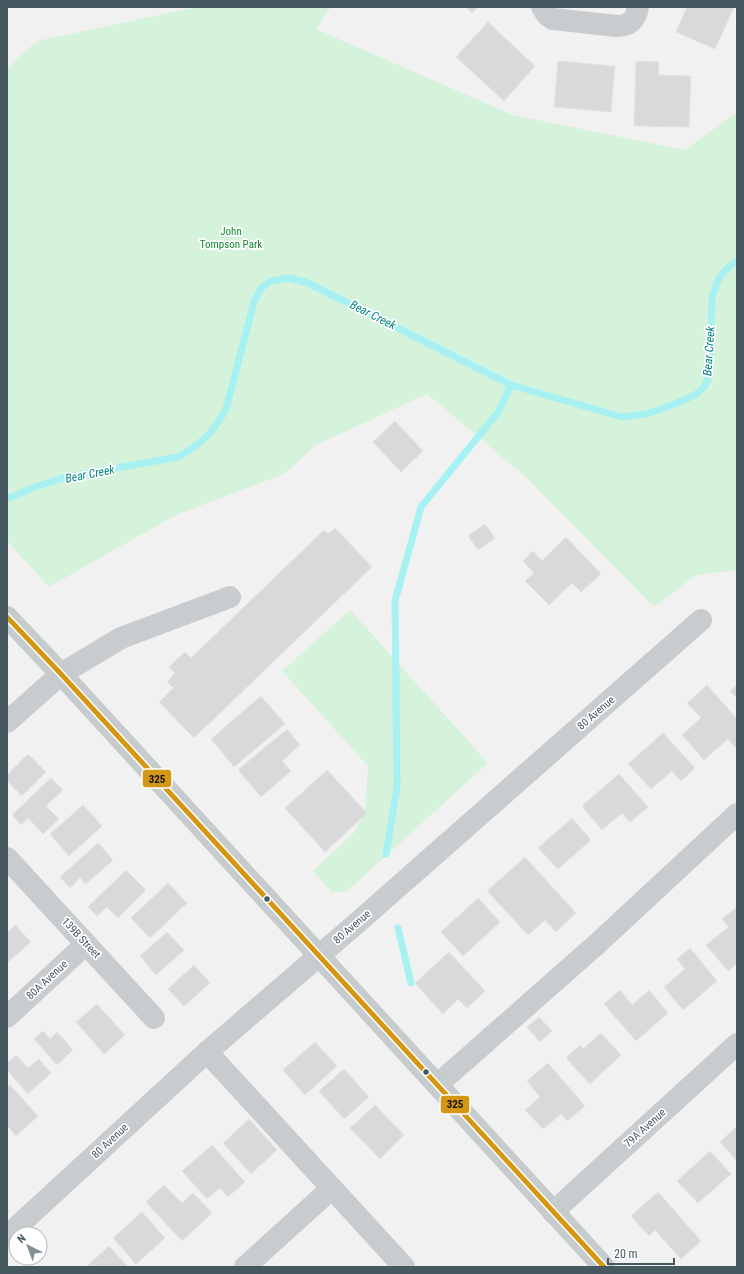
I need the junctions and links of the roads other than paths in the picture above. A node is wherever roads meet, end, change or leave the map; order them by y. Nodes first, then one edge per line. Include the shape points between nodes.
1 (542, 7) edge
2 (638, 7) edge
3 (230, 597) dead end
4 (7, 617) edge
5 (701, 620) dead end
6 (61, 674) junction
7 (7, 722) edge
8 (737, 814) edge
9 (7, 858) edge
10 (86, 944) junction
11 (319, 956) junction
12 (7, 1017) edge
13 (154, 1018) dead end
14 (737, 1044) edge
15 (206, 1052) junction
16 (437, 1085) junction
17 (331, 1189) junction
18 (553, 1212) junction
19 (7, 1236) edge
20 (245, 1267) edge
21 (404, 1267) edge
22 (604, 1267) edge

1 - 2 street via 553,19 618,26 624,26 634,19
3 - 6 street via 121,638
4 - 6 main road
5 - 11 street, 80 Avenue
6 - 7 street
6 - 11 main road
8 - 16 street via 597,944
9 - 10 street, 139B Street
10 - 12 street, 80A Avenue
10 - 13 street, 139B Street
11 - 15 street, 80 Avenue
11 - 16 main road
14 - 18 street, 79A Avenue
15 - 17 street
15 - 19 street, 80 Avenue
16 - 18 main road
17 - 20 street
17 - 21 street
18 - 22 main road

